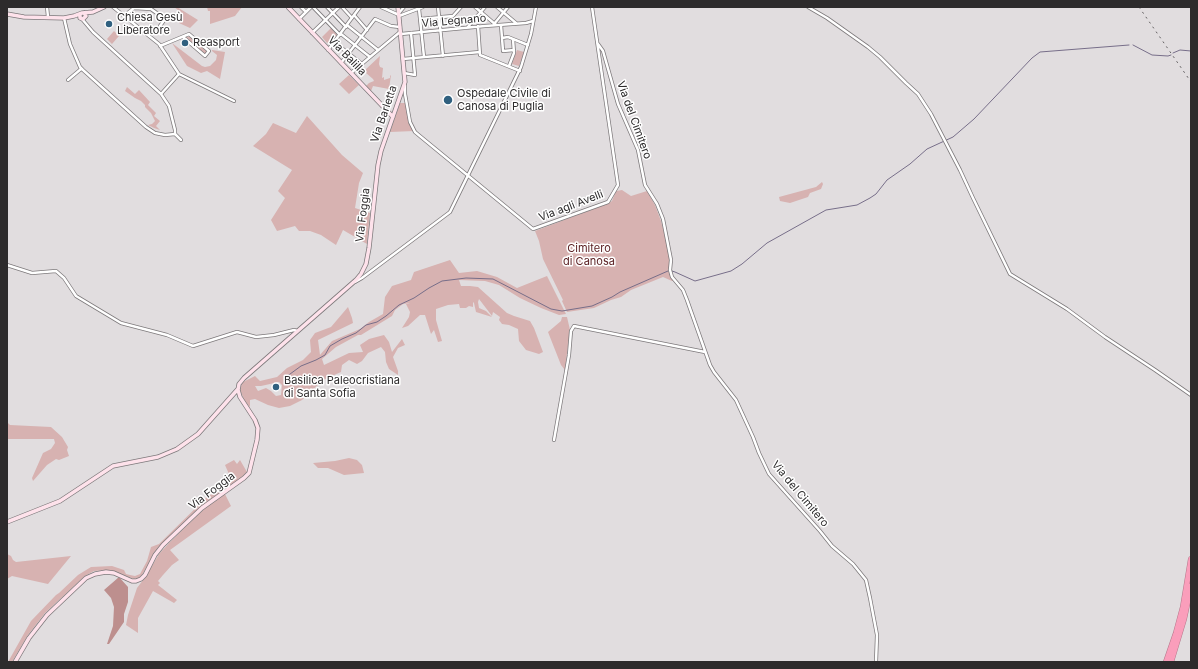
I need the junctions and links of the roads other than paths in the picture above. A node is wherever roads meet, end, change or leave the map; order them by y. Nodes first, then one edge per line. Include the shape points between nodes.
1 (47, 7) edge
2 (104, 7) edge
3 (113, 7) edge
4 (288, 7) edge
5 (301, 7) edge
6 (312, 7) edge
7 (327, 7) edge
8 (340, 7) edge
9 (381, 7) edge
10 (398, 7) edge
11 (404, 7) edge
12 (421, 7) edge
13 (438, 7) edge
14 (461, 7) edge
15 (475, 7) edge
16 (485, 7) edge
17 (497, 7) edge
18 (508, 7) edge
19 (536, 7) edge
20 (592, 7) edge
21 (808, 7) edge
22 (98, 8) edge
23 (358, 8) edge
24 (306, 12) junction
25 (481, 12) junction
26 (332, 13) junction
27 (503, 13) junction
28 (7, 14) edge
29 (399, 15) junction
30 (83, 16) junction
31 (124, 16) junction
32 (48, 17) junction
33 (353, 17) junction
34 (64, 18) junction
35 (439, 18) junction
36 (299, 19) junction
37 (420, 19) junction
38 (326, 20) junction
39 (533, 21) junction
40 (516, 23) junction
41 (495, 24) junction
42 (501, 25) junction
43 (160, 26) dead end
44 (346, 26) junction
45 (478, 26) junction
46 (400, 27) junction
47 (467, 28) junction
48 (367, 30) junction
49 (440, 30) junction
50 (422, 32) junction
51 (312, 33) junction
52 (400, 33) junction
53 (411, 33) junction
54 (340, 34) junction
55 (362, 36) junction
56 (183, 37) junction
57 (502, 38) junction
58 (513, 39) junction
59 (334, 42) junction
60 (598, 44) junction
61 (355, 45) junction
62 (528, 45) junction
63 (160, 46) junction
64 (328, 50) junction
65 (378, 50) junction
66 (514, 50) junction
67 (480, 52) junction
68 (348, 53) junction
69 (443, 56) junction
70 (370, 57) junction
71 (424, 57) junction
72 (414, 58) junction
73 (402, 59) junction
74 (341, 63) junction
75 (362, 64) junction
76 (509, 66) junction
77 (81, 69) junction
78 (520, 71) junction
79 (351, 73) junction
80 (404, 73) junction
81 (179, 74) junction
82 (68, 80) dead end
83 (405, 82) junction
84 (162, 94) junction
85 (234, 101) dead end
86 (393, 118) junction
87 (175, 134) junction
88 (181, 140) dead end
89 (381, 151) joint
90 (468, 176) junction
91 (7, 265) edge
92 (352, 283) junction
93 (297, 331) junction
94 (705, 352) junction
95 (236, 395) junction
96 (1191, 395) edge
97 (554, 440) dead end
98 (7, 522) edge
99 (1191, 559) edge
100 (1191, 586) edge
101 (15, 662) edge
102 (876, 662) edge
103 (1166, 662) edge
104 (1171, 662) edge

1 - 32 street
2 - 22 main road
3 - 31 street
4 - 36 main road, Via Balilla
5 - 24 street
6 - 24 street
6 - 38 street
7 - 26 street
8 - 26 street
8 - 33 street
9 - 29 street
10 - 29 main road
11 - 29 street
12 - 29 street
12 - 37 street
13 - 35 street
14 - 35 street via 453,16
15 - 25 street
16 - 25 street
17 - 27 street
18 - 27 street
19 - 39 street
20 - 60 street, Via agli Avelli
21 - 96 street via 868,47 916,91 960,170 1010,274 1067,309 1105,338
22 - 30 main road
23 - 33 street
24 - 36 street
25 - 41 street
25 - 47 street
26 - 38 street
26 - 44 street
27 - 40 street
27 - 41 street
28 - 32 main road
29 - 46 main road
30 - 34 main road
30 - 84 street via 85,23 93,32
31 - 43 street via 134,8 151,9 165,19
31 - 63 street
32 - 34 main road
33 - 44 street
33 - 48 street
34 - 77 street via 70,44
35 - 37 street
35 - 49 street
36 - 51 main road, Via Balilla
37 - 50 street
38 - 51 street
38 - 54 street
39 - 40 street, Via Legnano
39 - 62 street
40 - 42 street, Via Legnano
41 - 42 street, Via Legnano
41 - 45 street, Via Legnano
42 - 57 street
44 - 54 street
44 - 55 street
45 - 47 street, Via Legnano
45 - 67 street
46 - 48 street via 375,19
46 - 52 main road
47 - 49 street, Via Legnano
48 - 55 street
49 - 50 street, Via Legnano
49 - 69 street
50 - 53 street, Via Legnano
50 - 71 street
51 - 64 main road, Via Balilla
52 - 53 street, Via Legnano
52 - 65 street
52 - 73 main road
53 - 72 street
54 - 59 street
54 - 61 street
55 - 61 street
55 - 65 street
56 - 56 street via 190,34 209,51 205,56
56 - 63 street
57 - 58 street
57 - 66 street via 503,51
58 - 62 street
58 - 66 street
59 - 64 street
59 - 68 street
60 - 90 street, Via agli Avelli via 618,185 610,200 533,229
60 - 94 street, Via del Cimitero via 603,51 618,104 638,150 645,185 663,219 672,277 683,290
61 - 68 street
61 - 70 street
62 - 78 street
63 - 81 street
64 - 74 main road, Via Balilla
65 - 70 street
66 - 76 street
67 - 69 street
67 - 76 street
68 - 74 street
68 - 75 street
69 - 71 street
70 - 75 street
71 - 72 street
72 - 73 street
72 - 80 street via 415,75
73 - 80 main road
74 - 79 main road, Via Balilla
75 - 79 street
76 - 78 street
77 - 82 street
77 - 87 street via 146,127 156,133
78 - 90 street
79 - 86 main road, Via Balilla
80 - 83 main road
81 - 84 street
81 - 85 street
83 - 86 main road, Via Barletta
83 - 90 street via 412,127
84 - 87 street via 169,106
86 - 89 main road, Via Barletta
87 - 88 street
89 - 92 main road, Via Foggia via 367,259 361,274
90 - 92 street via 450,212
91 - 93 street via 32,273 56,271 76,296 121,323 167,335 193,346 238,332 256,337
92 - 93 main road, Via Foggia
93 - 95 main road, Via Foggia via 242,380
94 - 97 street via 574,326 571,331
94 - 102 street, Via del Cimitero via 714,372 736,400 769,474 832,546 853,564 866,580 877,635
95 - 98 main road via 229,399 198,434 177,448 158,456 113,466 60,501
95 - 101 main road, Via Foggia via 256,420 258,428 252,464 247,476 202,508 163,545 139,580 132,581 106,572 86,578 47,616 29,638
99 - 103 highway via 1183,607
100 - 104 highway

